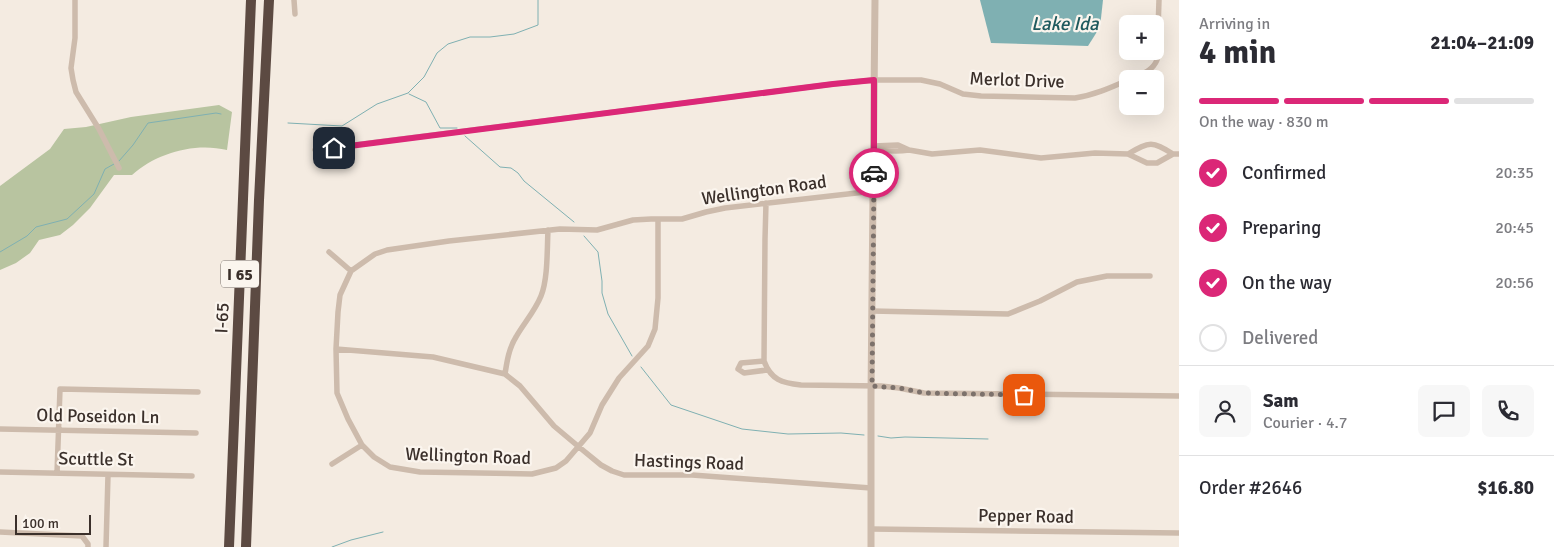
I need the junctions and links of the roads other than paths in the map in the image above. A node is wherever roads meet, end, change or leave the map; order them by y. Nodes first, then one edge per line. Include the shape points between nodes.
1 (75, 0) edge
2 (251, 0) edge
3 (269, 0) edge
4 (294, 0) edge
5 (875, 0) edge
6 (1159, 0) edge
7 (295, 14) dead end
8 (1150, 70) edge
9 (874, 80) junction
10 (1119, 83) edge
11 (874, 146) junction
12 (315, 150) dead end
13 (1128, 154) junction
14 (1176, 154) edge
15 (119, 168) dead end
16 (874, 191) junction
17 (766, 204) junction
18 (658, 220) junction
19 (548, 230) junction
20 (328, 252) dead end
21 (351, 271) junction
22 (1150, 276) dead end
23 (872, 311) junction
24 (336, 349) junction
25 (764, 360) junction
26 (767, 370) junction
27 (505, 374) junction
28 (872, 386) junction
29 (198, 392) dead end
30 (1179, 396) edge
31 (0, 429) edge
32 (58, 430) junction
33 (196, 433) dead end
34 (362, 445) junction
35 (579, 447) junction
36 (332, 464) dead end
37 (0, 472) edge
38 (57, 473) junction
39 (108, 475) junction
40 (192, 476) dead end
41 (871, 488) junction
42 (872, 529) junction
43 (0, 532) edge
44 (1179, 533) edge
45 (88, 547) edge
46 (106, 547) edge
47 (229, 547) edge
48 (246, 547) edge
49 (872, 547) edge

1 - 15 street via 71,68 76,92
2 - 47 highway, I-65 / I 65
3 - 48 highway, I 65
4 - 7 street
5 - 9 street
6 - 8 street, Merlot Drive via 1157,60
9 - 10 street, Merlot Drive via 922,80 963,94 981,96 1074,98
9 - 11 street
9 - 12 street, Merlot Drive
11 - 13 street via 898,145 932,154 980,150 1041,158 1095,153
11 - 16 street
13 - 14 street via 1147,163
13 - 14 street via 1144,144 1157,144
16 - 17 street, Wellington Road
16 - 23 street
17 - 18 street, Wellington Road via 706,212 682,219
17 - 25 street
18 - 19 street, Wellington Road via 633,220 597,230
18 - 35 street, Wellington Road via 656,329 648,346 619,378 602,404 590,433
19 - 21 street, Wellington Road via 387,250 375,254
19 - 27 street via 542,294 516,337 508,355
20 - 21 street
21 - 24 street, Wellington Road via 340,295
22 - 23 street via 1107,276 1077,282 1008,314
23 - 28 street
24 - 27 street, Hastings Road via 433,357
24 - 34 street, Wellington Road via 338,393
25 - 26 street
25 - 26 street via 741,363 738,369 744,373
26 - 28 street via 788,384
27 - 35 street, Hastings Road via 520,386 554,426
28 - 30 street via 924,393
28 - 41 street
29 - 32 street via 60,389
31 - 32 street, Old Poseidon Ln
32 - 33 street, Old Poseidon Ln
32 - 38 street
34 - 35 street, Wellington Road via 390,467 420,472 514,475 556,468
34 - 36 street
35 - 41 street, Hastings Road via 601,465 630,476 692,476
37 - 38 street, Scuttle St
38 - 39 street, Scuttle St
39 - 40 street, Scuttle St
39 - 46 street
41 - 42 street
42 - 44 street, Pepper Road
42 - 49 street
43 - 45 street via 82,536

